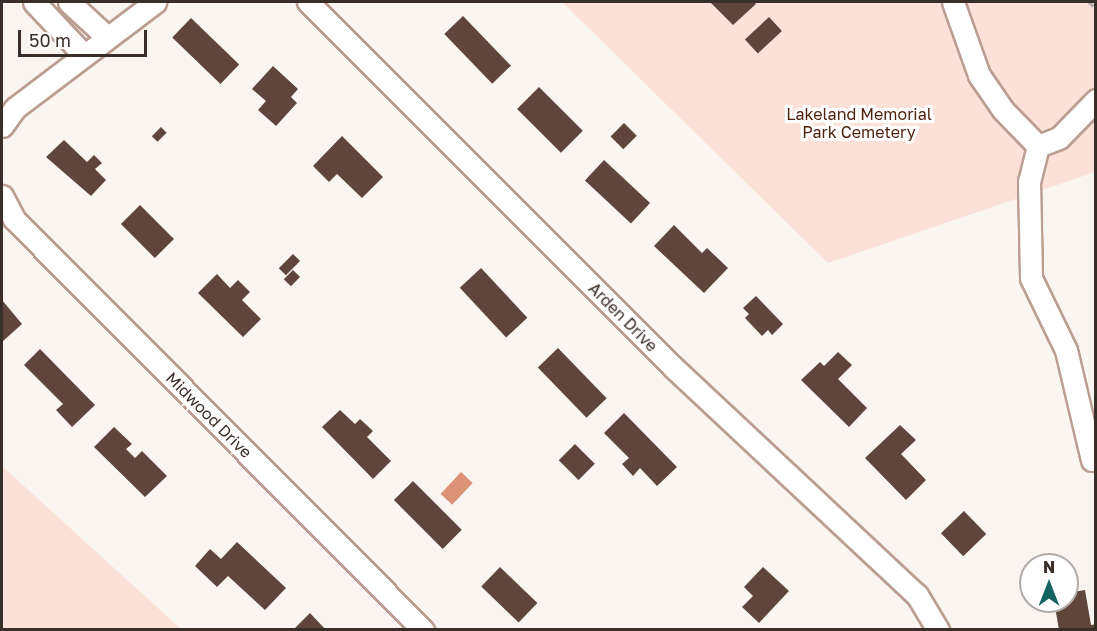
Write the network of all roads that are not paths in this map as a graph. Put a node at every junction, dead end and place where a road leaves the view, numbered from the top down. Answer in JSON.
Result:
{"nodes":[{"id":1,"x":34,"y":2,"type":"edge"},
{"id":2,"x":69,"y":2,"type":"edge"},
{"id":3,"x":155,"y":2,"type":"edge"},
{"id":4,"x":308,"y":2,"type":"edge"},
{"id":5,"x":953,"y":2,"type":"edge"},
{"id":6,"x":107,"y":37,"type":"junction"},
{"id":7,"x":84,"y":55,"type":"junction"},
{"id":8,"x":1095,"y":100,"type":"edge"},
{"id":9,"x":2,"y":126,"type":"edge"},
{"id":10,"x":1038,"y":146,"type":"junction"},
{"id":11,"x":2,"y":196,"type":"edge"},
{"id":12,"x":1092,"y":460,"type":"dead end"},
{"id":13,"x":423,"y":630,"type":"edge"},
{"id":14,"x":938,"y":630,"type":"edge"}],
"edges":[{"from":1,"to":7,"type":"street"},
{"from":2,"to":6,"type":"street"},
{"from":3,"to":6,"type":"street"},
{"from":4,"to":14,"type":"street","name":"Arden Drive"},
{"from":5,"to":10,"type":"street"},
{"from":6,"to":7,"type":"street"},
{"from":7,"to":9,"type":"street"},
{"from":8,"to":10,"type":"street"},
{"from":10,"to":12,"type":"street"},
{"from":11,"to":13,"type":"street","name":"Midwood Drive"}]}
